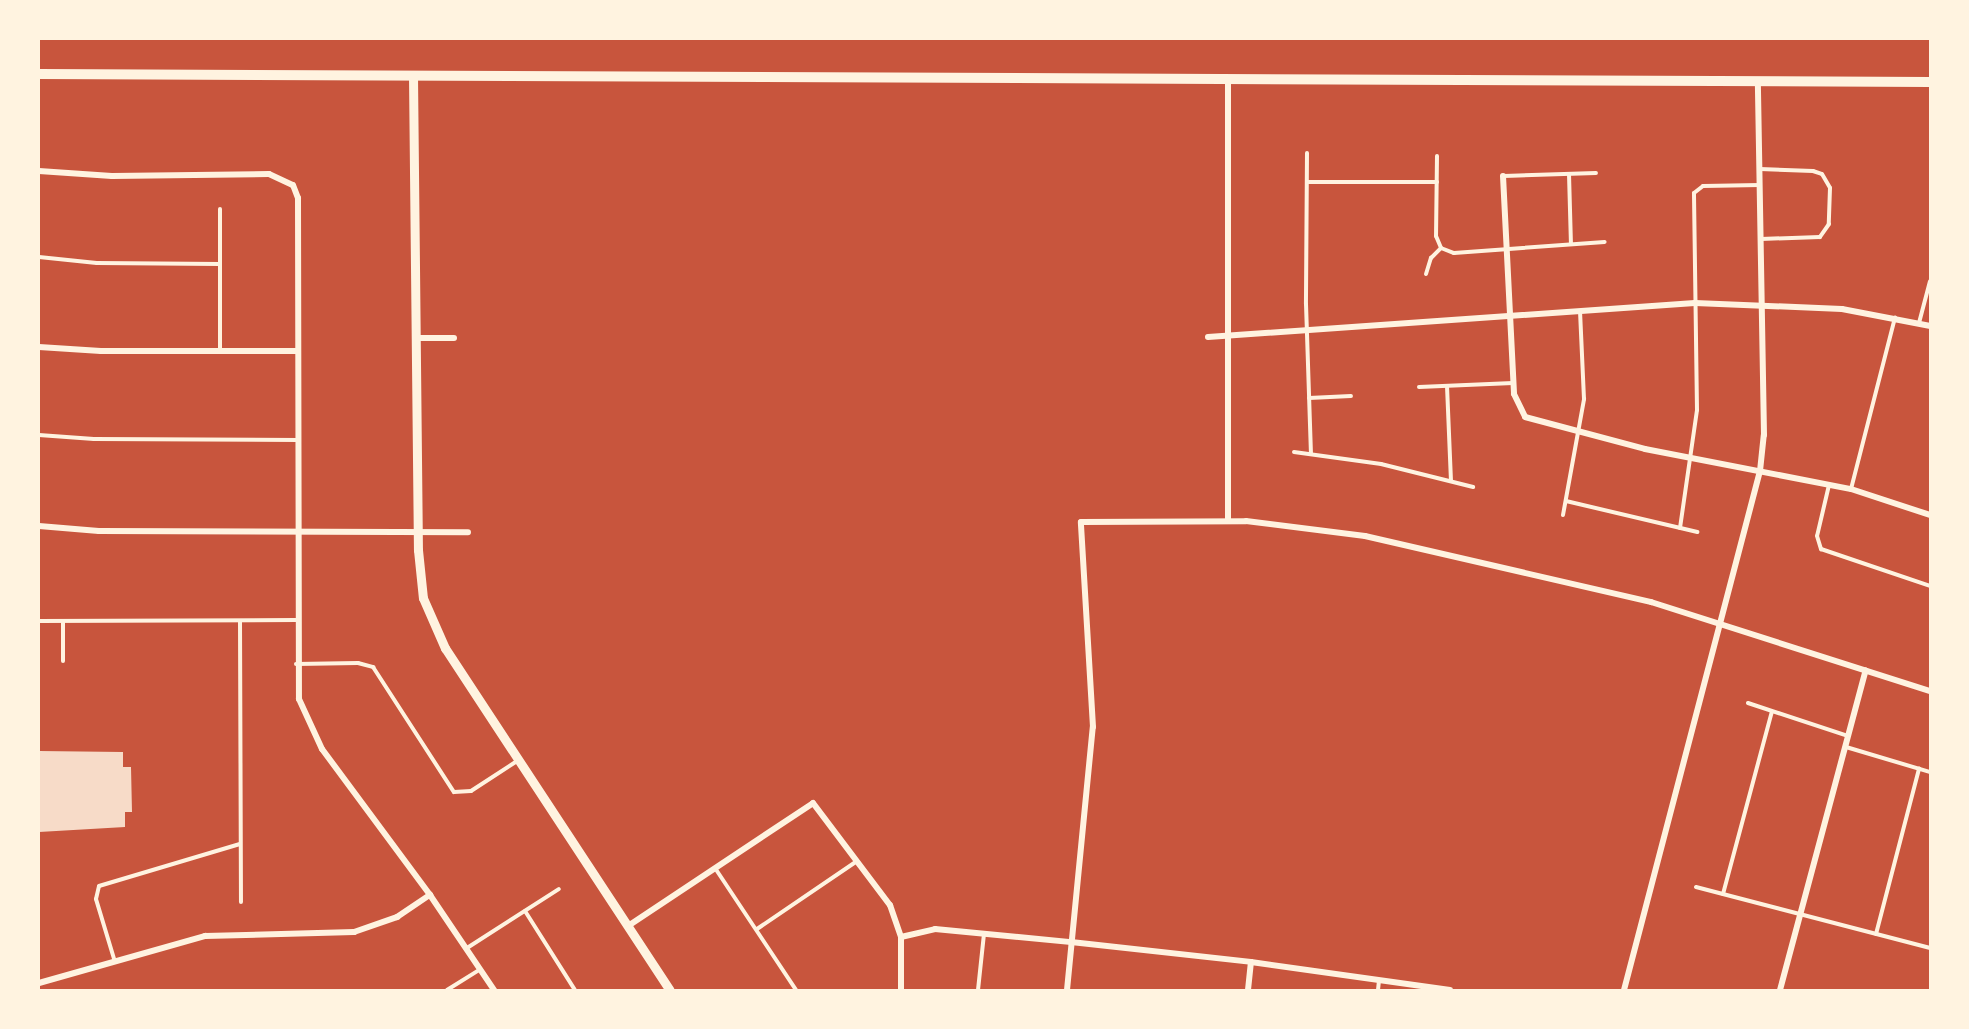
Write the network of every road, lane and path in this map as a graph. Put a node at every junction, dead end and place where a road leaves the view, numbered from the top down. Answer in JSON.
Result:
{"nodes":[{"id":1,"x":39,"y":74,"type":"edge"},
{"id":2,"x":413,"y":76,"type":"junction"},
{"id":3,"x":1228,"y":78,"type":"junction"},
{"id":4,"x":1758,"y":82,"type":"junction"},
{"id":5,"x":1930,"y":82,"type":"edge"},
{"id":6,"x":1307,"y":153,"type":"dead end"},
{"id":7,"x":1437,"y":156,"type":"dead end"},
{"id":8,"x":1760,"y":169,"type":"junction"},
{"id":9,"x":39,"y":171,"type":"edge"},
{"id":10,"x":1596,"y":173,"type":"dead end"},
{"id":11,"x":1569,"y":174,"type":"junction"},
{"id":12,"x":1503,"y":176,"type":"joint"},
{"id":13,"x":1307,"y":182,"type":"junction"},
{"id":14,"x":1437,"y":182,"type":"junction"},
{"id":15,"x":1760,"y":185,"type":"junction"},
{"id":16,"x":220,"y":209,"type":"dead end"},
{"id":17,"x":1761,"y":239,"type":"junction"},
{"id":18,"x":1605,"y":242,"type":"dead end"},
{"id":19,"x":1571,"y":244,"type":"junction"},
{"id":20,"x":1441,"y":248,"type":"junction"},
{"id":21,"x":1504,"y":249,"type":"junction"},
{"id":22,"x":39,"y":258,"type":"edge"},
{"id":23,"x":220,"y":264,"type":"junction"},
{"id":24,"x":1426,"y":274,"type":"dead end"},
{"id":25,"x":1930,"y":281,"type":"edge"},
{"id":26,"x":1695,"y":303,"type":"junction"},
{"id":27,"x":1761,"y":304,"type":"junction"},
{"id":28,"x":1580,"y":310,"type":"junction"},
{"id":29,"x":1508,"y":315,"type":"junction"},
{"id":30,"x":1895,"y":316,"type":"junction"},
{"id":31,"x":1919,"y":323,"type":"junction"},
{"id":32,"x":1930,"y":326,"type":"edge"},
{"id":33,"x":1307,"y":331,"type":"junction"},
{"id":34,"x":1208,"y":337,"type":"dead end"},
{"id":35,"x":1228,"y":337,"type":"junction"},
{"id":36,"x":418,"y":338,"type":"junction"},
{"id":37,"x":454,"y":338,"type":"dead end"},
{"id":38,"x":39,"y":346,"type":"edge"},
{"id":39,"x":220,"y":351,"type":"junction"},
{"id":40,"x":298,"y":351,"type":"junction"},
{"id":41,"x":1513,"y":383,"type":"junction"},
{"id":42,"x":1447,"y":386,"type":"junction"},
{"id":43,"x":1419,"y":387,"type":"dead end"},
{"id":44,"x":1351,"y":396,"type":"dead end"},
{"id":45,"x":1309,"y":398,"type":"junction"},
{"id":46,"x":1580,"y":433,"type":"junction"},
{"id":47,"x":39,"y":435,"type":"edge"},
{"id":48,"x":299,"y":440,"type":"junction"},
{"id":49,"x":1294,"y":452,"type":"dead end"},
{"id":50,"x":1311,"y":454,"type":"junction"},
{"id":51,"x":1692,"y":459,"type":"junction"},
{"id":52,"x":1760,"y":471,"type":"junction"},
{"id":53,"x":1451,"y":480,"type":"junction"},
{"id":54,"x":1830,"y":484,"type":"junction"},
{"id":55,"x":1473,"y":487,"type":"dead end"},
{"id":56,"x":1851,"y":489,"type":"junction"},
{"id":57,"x":1566,"y":501,"type":"junction"},
{"id":58,"x":1930,"y":514,"type":"edge"},
{"id":59,"x":1563,"y":515,"type":"dead end"},
{"id":60,"x":1228,"y":520,"type":"junction"},
{"id":61,"x":39,"y":526,"type":"edge"},
{"id":62,"x":1680,"y":528,"type":"junction"},
{"id":63,"x":298,"y":531,"type":"junction"},
{"id":64,"x":468,"y":532,"type":"dead end"},
{"id":65,"x":1697,"y":532,"type":"dead end"},
{"id":66,"x":418,"y":533,"type":"junction"},
{"id":67,"x":1930,"y":586,"type":"edge"},
{"id":68,"x":296,"y":620,"type":"junction"},
{"id":69,"x":39,"y":621,"type":"edge"},
{"id":70,"x":63,"y":621,"type":"junction"},
{"id":71,"x":240,"y":621,"type":"junction"},
{"id":72,"x":1720,"y":622,"type":"junction"},
{"id":73,"x":63,"y":660,"type":"dead end"},
{"id":74,"x":296,"y":664,"type":"junction"},
{"id":75,"x":1866,"y":670,"type":"junction"},
{"id":76,"x":1930,"y":691,"type":"edge"},
{"id":77,"x":1748,"y":703,"type":"dead end"},
{"id":78,"x":1772,"y":711,"type":"junction"},
{"id":79,"x":1848,"y":736,"type":"junction"},
{"id":80,"x":1846,"y":747,"type":"junction"},
{"id":81,"x":518,"y":760,"type":"junction"},
{"id":82,"x":1919,"y":769,"type":"junction"},
{"id":83,"x":1930,"y":772,"type":"edge"},
{"id":84,"x":240,"y":844,"type":"junction"},
{"id":85,"x":857,"y":861,"type":"junction"},
{"id":86,"x":714,"y":867,"type":"junction"},
{"id":87,"x":1696,"y":887,"type":"dead end"},
{"id":88,"x":559,"y":889,"type":"dead end"},
{"id":89,"x":1723,"y":894,"type":"junction"},
{"id":90,"x":430,"y":895,"type":"junction"},
{"id":91,"x":241,"y":902,"type":"dead end"},
{"id":92,"x":525,"y":911,"type":"junction"},
{"id":93,"x":1801,"y":914,"type":"junction"},
{"id":94,"x":628,"y":926,"type":"junction"},
{"id":95,"x":757,"y":929,"type":"junction"},
{"id":96,"x":984,"y":934,"type":"junction"},
{"id":97,"x":1876,"y":934,"type":"junction"},
{"id":98,"x":901,"y":937,"type":"junction"},
{"id":99,"x":1071,"y":942,"type":"junction"},
{"id":100,"x":467,"y":948,"type":"junction"},
{"id":101,"x":1930,"y":948,"type":"edge"},
{"id":102,"x":115,"y":962,"type":"junction"},
{"id":103,"x":1251,"y":962,"type":"junction"},
{"id":104,"x":480,"y":969,"type":"junction"},
{"id":105,"x":1379,"y":980,"type":"junction"},
{"id":106,"x":39,"y":982,"type":"edge"},
{"id":107,"x":447,"y":990,"type":"edge"},
{"id":108,"x":494,"y":990,"type":"edge"},
{"id":109,"x":575,"y":990,"type":"edge"},
{"id":110,"x":670,"y":990,"type":"edge"},
{"id":111,"x":796,"y":990,"type":"edge"},
{"id":112,"x":901,"y":990,"type":"edge"},
{"id":113,"x":978,"y":990,"type":"edge"},
{"id":114,"x":1067,"y":990,"type":"edge"},
{"id":115,"x":1248,"y":990,"type":"edge"},
{"id":116,"x":1378,"y":990,"type":"edge"},
{"id":117,"x":1450,"y":990,"type":"edge"},
{"id":118,"x":1624,"y":990,"type":"edge"},
{"id":119,"x":1780,"y":990,"type":"edge"}],
"edges":[{"from":1,"to":2,"type":"main road"},
{"from":2,"to":3,"type":"main road"},
{"from":2,"to":36,"type":"street"},
{"from":3,"to":4,"type":"main road"},
{"from":3,"to":35,"type":"street"},
{"from":4,"to":5,"type":"main road"},
{"from":4,"to":8,"type":"street"},
{"from":6,"to":13,"type":"lane"},
{"from":7,"to":14,"type":"lane"},
{"from":8,"to":15,"type":"street"},
{"from":8,"to":17,"type":"lane"},
{"from":9,"to":40,"type":"street"},
{"from":10,"to":11,"type":"lane"},
{"from":11,"to":12,"type":"lane"},
{"from":11,"to":19,"type":"lane"},
{"from":12,"to":21,"type":"street"},
{"from":13,"to":14,"type":"lane"},
{"from":13,"to":33,"type":"lane"},
{"from":14,"to":20,"type":"lane"},
{"from":15,"to":17,"type":"street"},
{"from":15,"to":26,"type":"lane"},
{"from":16,"to":23,"type":"lane"},
{"from":17,"to":27,"type":"street"},
{"from":18,"to":19,"type":"lane"},
{"from":19,"to":21,"type":"lane"},
{"from":20,"to":21,"type":"lane"},
{"from":20,"to":24,"type":"lane"},
{"from":21,"to":29,"type":"street"},
{"from":22,"to":23,"type":"lane"},
{"from":23,"to":39,"type":"lane"},
{"from":25,"to":31,"type":"lane"},
{"from":26,"to":27,"type":"street"},
{"from":26,"to":28,"type":"street"},
{"from":26,"to":51,"type":"lane"},
{"from":27,"to":30,"type":"street"},
{"from":27,"to":52,"type":"street"},
{"from":28,"to":29,"type":"street"},
{"from":28,"to":46,"type":"lane"},
{"from":29,"to":33,"type":"street"},
{"from":29,"to":41,"type":"street"},
{"from":30,"to":31,"type":"street"},
{"from":30,"to":56,"type":"lane"},
{"from":31,"to":32,"type":"street"},
{"from":33,"to":35,"type":"street"},
{"from":33,"to":45,"type":"lane"},
{"from":34,"to":35,"type":"street"},
{"from":35,"to":60,"type":"street"},
{"from":36,"to":37,"type":"street"},
{"from":36,"to":66,"type":"street"},
{"from":38,"to":39,"type":"street"},
{"from":39,"to":40,"type":"street"},
{"from":40,"to":48,"type":"street"},
{"from":41,"to":42,"type":"lane"},
{"from":41,"to":46,"type":"street"},
{"from":42,"to":43,"type":"lane"},
{"from":42,"to":53,"type":"lane"},
{"from":44,"to":45,"type":"lane"},
{"from":45,"to":50,"type":"lane"},
{"from":46,"to":51,"type":"street"},
{"from":46,"to":57,"type":"lane"},
{"from":47,"to":48,"type":"lane"},
{"from":48,"to":63,"type":"street"},
{"from":49,"to":50,"type":"lane"},
{"from":50,"to":53,"type":"lane"},
{"from":51,"to":52,"type":"street"},
{"from":51,"to":62,"type":"lane"},
{"from":52,"to":54,"type":"street"},
{"from":52,"to":72,"type":"street"},
{"from":53,"to":55,"type":"lane"},
{"from":54,"to":56,"type":"street"},
{"from":54,"to":67,"type":"lane"},
{"from":56,"to":58,"type":"street"},
{"from":57,"to":59,"type":"lane"},
{"from":57,"to":62,"type":"lane"},
{"from":60,"to":72,"type":"street"},
{"from":60,"to":99,"type":"street"},
{"from":61,"to":63,"type":"street"},
{"from":62,"to":65,"type":"lane"},
{"from":63,"to":66,"type":"street"},
{"from":63,"to":68,"type":"street"},
{"from":64,"to":66,"type":"street"},
{"from":66,"to":81,"type":"street"},
{"from":68,"to":71,"type":"lane"},
{"from":68,"to":74,"type":"street"},
{"from":69,"to":70,"type":"lane"},
{"from":70,"to":71,"type":"lane"},
{"from":70,"to":73,"type":"lane"},
{"from":71,"to":84,"type":"lane"},
{"from":72,"to":75,"type":"street"},
{"from":72,"to":118,"type":"street"},
{"from":74,"to":81,"type":"lane"},
{"from":74,"to":90,"type":"street"},
{"from":75,"to":76,"type":"street"},
{"from":75,"to":79,"type":"street"},
{"from":77,"to":78,"type":"lane"},
{"from":78,"to":79,"type":"lane"},
{"from":78,"to":89,"type":"lane"},
{"from":79,"to":80,"type":"street"},
{"from":80,"to":82,"type":"lane"},
{"from":80,"to":93,"type":"street"},
{"from":81,"to":94,"type":"street"},
{"from":82,"to":83,"type":"lane"},
{"from":82,"to":97,"type":"lane"},
{"from":84,"to":91,"type":"lane"},
{"from":84,"to":102,"type":"lane"},
{"from":85,"to":86,"type":"street"},
{"from":85,"to":95,"type":"lane"},
{"from":85,"to":98,"type":"street"},
{"from":86,"to":94,"type":"street"},
{"from":86,"to":95,"type":"lane"},
{"from":87,"to":89,"type":"lane"},
{"from":88,"to":92,"type":"lane"},
{"from":89,"to":93,"type":"lane"},
{"from":90,"to":100,"type":"street"},
{"from":90,"to":102,"type":"street"},
{"from":92,"to":100,"type":"lane"},
{"from":92,"to":109,"type":"lane"},
{"from":93,"to":97,"type":"lane"},
{"from":93,"to":119,"type":"street"},
{"from":94,"to":110,"type":"street"},
{"from":95,"to":111,"type":"lane"},
{"from":96,"to":98,"type":"street"},
{"from":96,"to":99,"type":"street"},
{"from":96,"to":113,"type":"lane"},
{"from":97,"to":101,"type":"lane"},
{"from":98,"to":112,"type":"street"},
{"from":99,"to":103,"type":"street"},
{"from":99,"to":114,"type":"street"},
{"from":100,"to":104,"type":"street"},
{"from":102,"to":106,"type":"street"},
{"from":103,"to":105,"type":"street"},
{"from":103,"to":115,"type":"street"},
{"from":104,"to":107,"type":"lane"},
{"from":104,"to":108,"type":"street"},
{"from":105,"to":116,"type":"lane"},
{"from":105,"to":117,"type":"street"}]}
